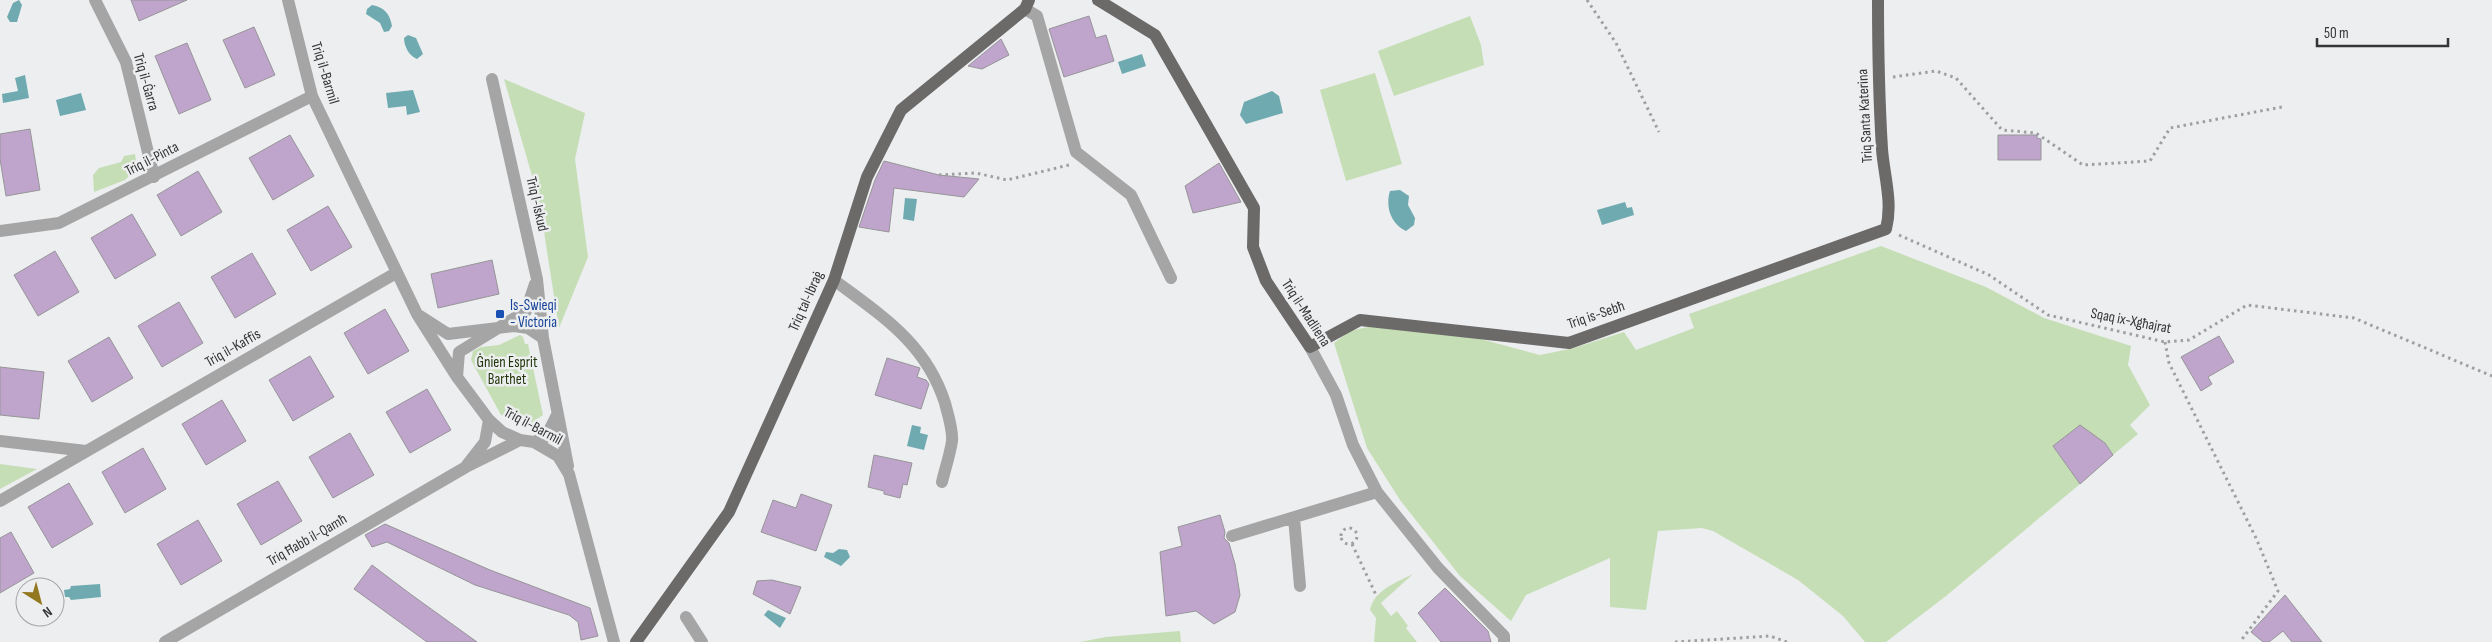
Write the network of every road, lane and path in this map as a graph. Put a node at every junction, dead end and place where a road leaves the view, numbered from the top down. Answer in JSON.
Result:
{"nodes":[{"id":1,"x":95,"y":0,"type":"edge"},
{"id":2,"x":288,"y":0,"type":"edge"},
{"id":3,"x":1039,"y":0,"type":"edge"},
{"id":4,"x":1098,"y":0,"type":"edge"},
{"id":5,"x":1587,"y":0,"type":"edge"},
{"id":6,"x":1878,"y":0,"type":"edge"},
{"id":7,"x":1027,"y":4,"type":"edge"},
{"id":8,"x":492,"y":78,"type":"dead end"},
{"id":9,"x":1878,"y":81,"type":"junction"},
{"id":10,"x":312,"y":96,"type":"junction"},
{"id":11,"x":2282,"y":107,"type":"dead end"},
{"id":12,"x":1659,"y":132,"type":"dead end"},
{"id":13,"x":1087,"y":160,"type":"junction"},
{"id":14,"x":939,"y":175,"type":"dead end"},
{"id":15,"x":154,"y":177,"type":"junction"},
{"id":16,"x":1886,"y":229,"type":"junction"},
{"id":17,"x":0,"y":231,"type":"edge"},
{"id":18,"x":396,"y":273,"type":"junction"},
{"id":19,"x":1171,"y":278,"type":"dead end"},
{"id":20,"x":537,"y":279,"type":"junction"},
{"id":21,"x":834,"y":280,"type":"junction"},
{"id":22,"x":417,"y":314,"type":"junction"},
{"id":23,"x":494,"y":329,"type":"junction"},
{"id":24,"x":543,"y":338,"type":"junction"},
{"id":25,"x":2165,"y":342,"type":"junction"},
{"id":26,"x":1310,"y":347,"type":"junction"},
{"id":27,"x":2492,"y":376,"type":"edge"},
{"id":28,"x":457,"y":377,"type":"junction"},
{"id":29,"x":557,"y":415,"type":"junction"},
{"id":30,"x":489,"y":420,"type":"junction"},
{"id":31,"x":520,"y":440,"type":"junction"},
{"id":32,"x":0,"y":441,"type":"edge"},
{"id":33,"x":534,"y":442,"type":"junction"},
{"id":34,"x":86,"y":451,"type":"junction"},
{"id":35,"x":466,"y":467,"type":"junction"},
{"id":36,"x":569,"y":474,"type":"junction"},
{"id":37,"x":942,"y":482,"type":"dead end"},
{"id":38,"x":1377,"y":492,"type":"junction"},
{"id":39,"x":0,"y":501,"type":"edge"},
{"id":40,"x":1294,"y":518,"type":"junction"},
{"id":41,"x":1232,"y":536,"type":"dead end"},
{"id":42,"x":1352,"y":544,"type":"junction"},
{"id":43,"x":1300,"y":586,"type":"dead end"},
{"id":44,"x":1377,"y":596,"type":"dead end"},
{"id":45,"x":686,"y":617,"type":"dead end"},
{"id":46,"x":165,"y":642,"type":"edge"},
{"id":47,"x":614,"y":642,"type":"edge"},
{"id":48,"x":636,"y":642,"type":"edge"},
{"id":49,"x":702,"y":642,"type":"edge"},
{"id":50,"x":1504,"y":642,"type":"edge"},
{"id":51,"x":1675,"y":642,"type":"edge"},
{"id":52,"x":1787,"y":642,"type":"edge"},
{"id":53,"x":2240,"y":642,"type":"edge"}],
"edges":[{"from":1,"to":15,"type":"street","name":"Triq il-Ġarra"},
{"from":2,"to":10,"type":"street","name":"Triq il-Barmil"},
{"from":3,"to":7,"type":"main road"},
{"from":4,"to":26,"type":"main road","name":"Triq il-Madliena"},
{"from":5,"to":12,"type":"path"},
{"from":6,"to":9,"type":"main road","name":"Triq Santa Katerina"},
{"from":7,"to":13,"type":"street"},
{"from":7,"to":21,"type":"main road","name":"Triq tal-Ibraġ"},
{"from":8,"to":20,"type":"street","name":"Triq l-Iskud"},
{"from":9,"to":11,"type":"path"},
{"from":9,"to":16,"type":"main road","name":"Triq Santa Katerina"},
{"from":10,"to":15,"type":"street","name":"Triq il-Pinta"},
{"from":10,"to":18,"type":"street","name":"Triq il-Barmil"},
{"from":13,"to":14,"type":"path"},
{"from":13,"to":19,"type":"street"},
{"from":15,"to":17,"type":"street","name":"Triq il-Pinta"},
{"from":16,"to":25,"type":"path","name":"Sqaq ix-Xgħajrat"},
{"from":16,"to":26,"type":"main road","name":"Triq is-Sebħ"},
{"from":18,"to":22,"type":"street","name":"Triq il-Barmil"},
{"from":18,"to":34,"type":"street","name":"Triq il-Kaffis"},
{"from":20,"to":23,"type":"street"},
{"from":20,"to":24,"type":"street","name":"Triq l-Iskud"},
{"from":21,"to":37,"type":"street"},
{"from":21,"to":48,"type":"main road","name":"Triq tal-Ibraġ"},
{"from":22,"to":23,"type":"street"},
{"from":22,"to":28,"type":"street","name":"Triq il-Barmil"},
{"from":23,"to":24,"type":"street"},
{"from":23,"to":28,"type":"street"},
{"from":24,"to":29,"type":"street","name":"Triq l-Iskud"},
{"from":25,"to":27,"type":"path","name":"Sqaq ix-Xgħajrat"},
{"from":25,"to":53,"type":"path"},
{"from":26,"to":38,"type":"street","name":"Triq il-Madliena"},
{"from":28,"to":30,"type":"street","name":"Triq il-Barmil"},
{"from":29,"to":33,"type":"street"},
{"from":29,"to":36,"type":"street","name":"Triq l-Iskud"},
{"from":30,"to":31,"type":"street","name":"Triq il-Barmil"},
{"from":30,"to":35,"type":"street","name":"Triq Ħabb il-Qamħ"},
{"from":31,"to":33,"type":"street","name":"Triq il-Barmil"},
{"from":31,"to":35,"type":"street","name":"Triq Ħabb il-Qamħ"},
{"from":32,"to":34,"type":"street"},
{"from":33,"to":36,"type":"street","name":"Triq il-Barmil"},
{"from":34,"to":39,"type":"street","name":"Triq il-Kaffis"},
{"from":35,"to":46,"type":"street","name":"Triq Ħabb il-Qamħ"},
{"from":36,"to":47,"type":"street","name":"Triq il-Barmil"},
{"from":38,"to":40,"type":"street"},
{"from":38,"to":50,"type":"street","name":"Triq il-Madliena"},
{"from":40,"to":41,"type":"street"},
{"from":40,"to":43,"type":"street"},
{"from":42,"to":42,"type":"path"},
{"from":42,"to":44,"type":"path"},
{"from":45,"to":49,"type":"street"},
{"from":51,"to":52,"type":"path"}]}
